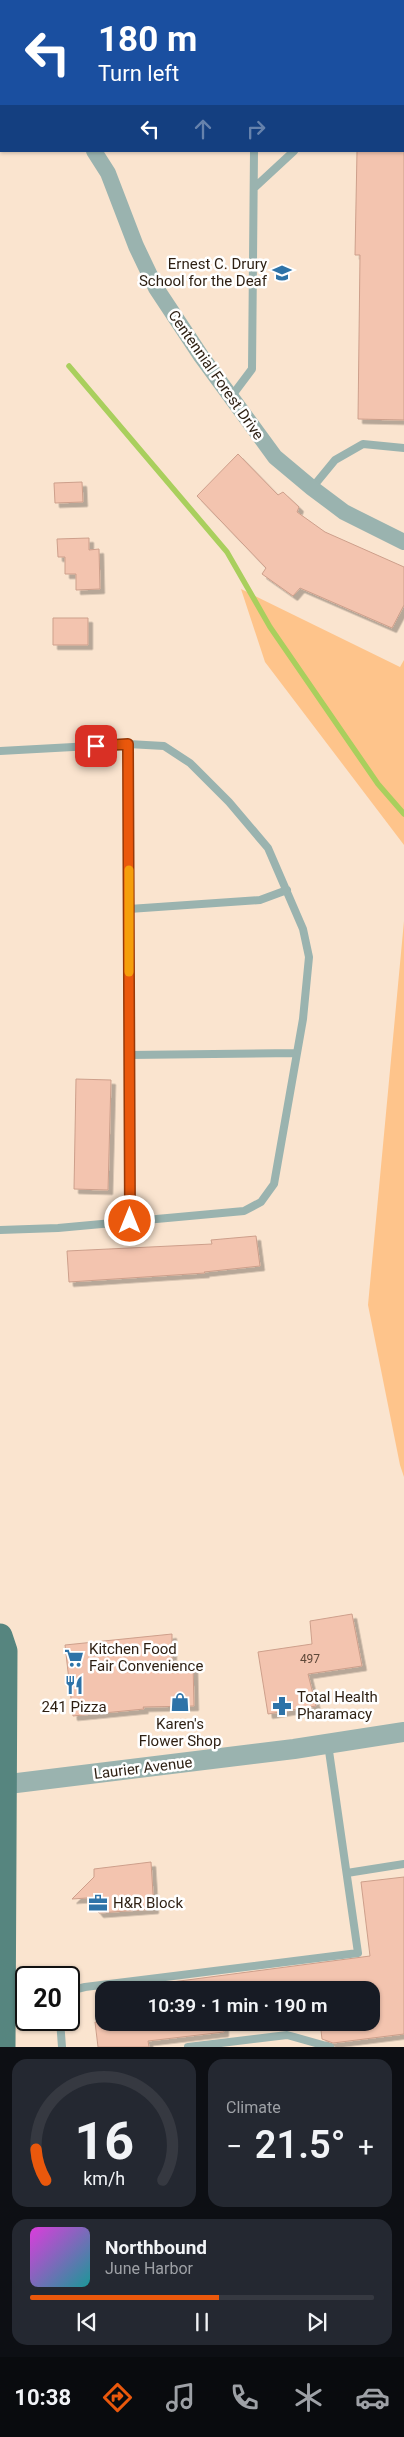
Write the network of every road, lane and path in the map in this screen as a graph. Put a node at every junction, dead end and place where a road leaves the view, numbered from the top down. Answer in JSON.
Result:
{"nodes":[{"id":1,"x":95,"y":152,"type":"edge"},
{"id":2,"x":254,"y":152,"type":"edge"},
{"id":3,"x":293,"y":152,"type":"edge"},
{"id":4,"x":254,"y":188,"type":"junction"},
{"id":5,"x":231,"y":398,"type":"junction"},
{"id":6,"x":404,"y":448,"type":"edge"},
{"id":7,"x":312,"y":488,"type":"junction"},
{"id":8,"x":404,"y":542,"type":"edge"},
{"id":9,"x":128,"y":744,"type":"junction"},
{"id":10,"x":0,"y":751,"type":"edge"},
{"id":11,"x":287,"y":890,"type":"junction"},
{"id":12,"x":129,"y":908,"type":"junction"},
{"id":13,"x":297,"y":1053,"type":"junction"},
{"id":14,"x":129,"y":1055,"type":"junction"},
{"id":15,"x":130,"y":1221,"type":"junction"},
{"id":16,"x":0,"y":1230,"type":"edge"},
{"id":17,"x":0,"y":1636,"type":"edge"},
{"id":18,"x":404,"y":1732,"type":"edge"},
{"id":19,"x":328,"y":1744,"type":"junction"},
{"id":20,"x":2,"y":1785,"type":"edge"},
{"id":21,"x":404,"y":1864,"type":"edge"},
{"id":22,"x":347,"y":1872,"type":"junction"},
{"id":23,"x":80,"y":1988,"type":"edge"},
{"id":24,"x":10,"y":1992,"type":"edge"},
{"id":25,"x":61,"y":2031,"type":"edge"},
{"id":26,"x":3,"y":2047,"type":"edge"},
{"id":27,"x":62,"y":2047,"type":"edge"},
{"id":28,"x":188,"y":2047,"type":"edge"},
{"id":29,"x":330,"y":2047,"type":"edge"}],
"edges":[{"from":1,"to":5,"type":"street","name":"Centennial Forest Drive"},
{"from":2,"to":4,"type":"lane"},
{"from":3,"to":4,"type":"lane"},
{"from":4,"to":5,"type":"lane"},
{"from":5,"to":7,"type":"street","name":"Centennial Forest Drive"},
{"from":6,"to":7,"type":"lane"},
{"from":7,"to":8,"type":"street","name":"Centennial Forest Drive"},
{"from":9,"to":10,"type":"lane"},
{"from":9,"to":11,"type":"lane"},
{"from":9,"to":12,"type":"lane"},
{"from":11,"to":12,"type":"lane"},
{"from":11,"to":13,"type":"lane"},
{"from":12,"to":14,"type":"lane"},
{"from":13,"to":14,"type":"lane"},
{"from":13,"to":15,"type":"lane"},
{"from":14,"to":15,"type":"lane"},
{"from":15,"to":16,"type":"lane"},
{"from":17,"to":20,"type":"main road"},
{"from":18,"to":19,"type":"street","name":"Laurier Avenue"},
{"from":19,"to":20,"type":"street","name":"Laurier Avenue"},
{"from":19,"to":22,"type":"lane"},
{"from":20,"to":24,"type":"main road"},
{"from":21,"to":22,"type":"lane"},
{"from":22,"to":23,"type":"lane"},
{"from":24,"to":26,"type":"main road"},
{"from":25,"to":27,"type":"lane"},
{"from":28,"to":29,"type":"lane"}]}
